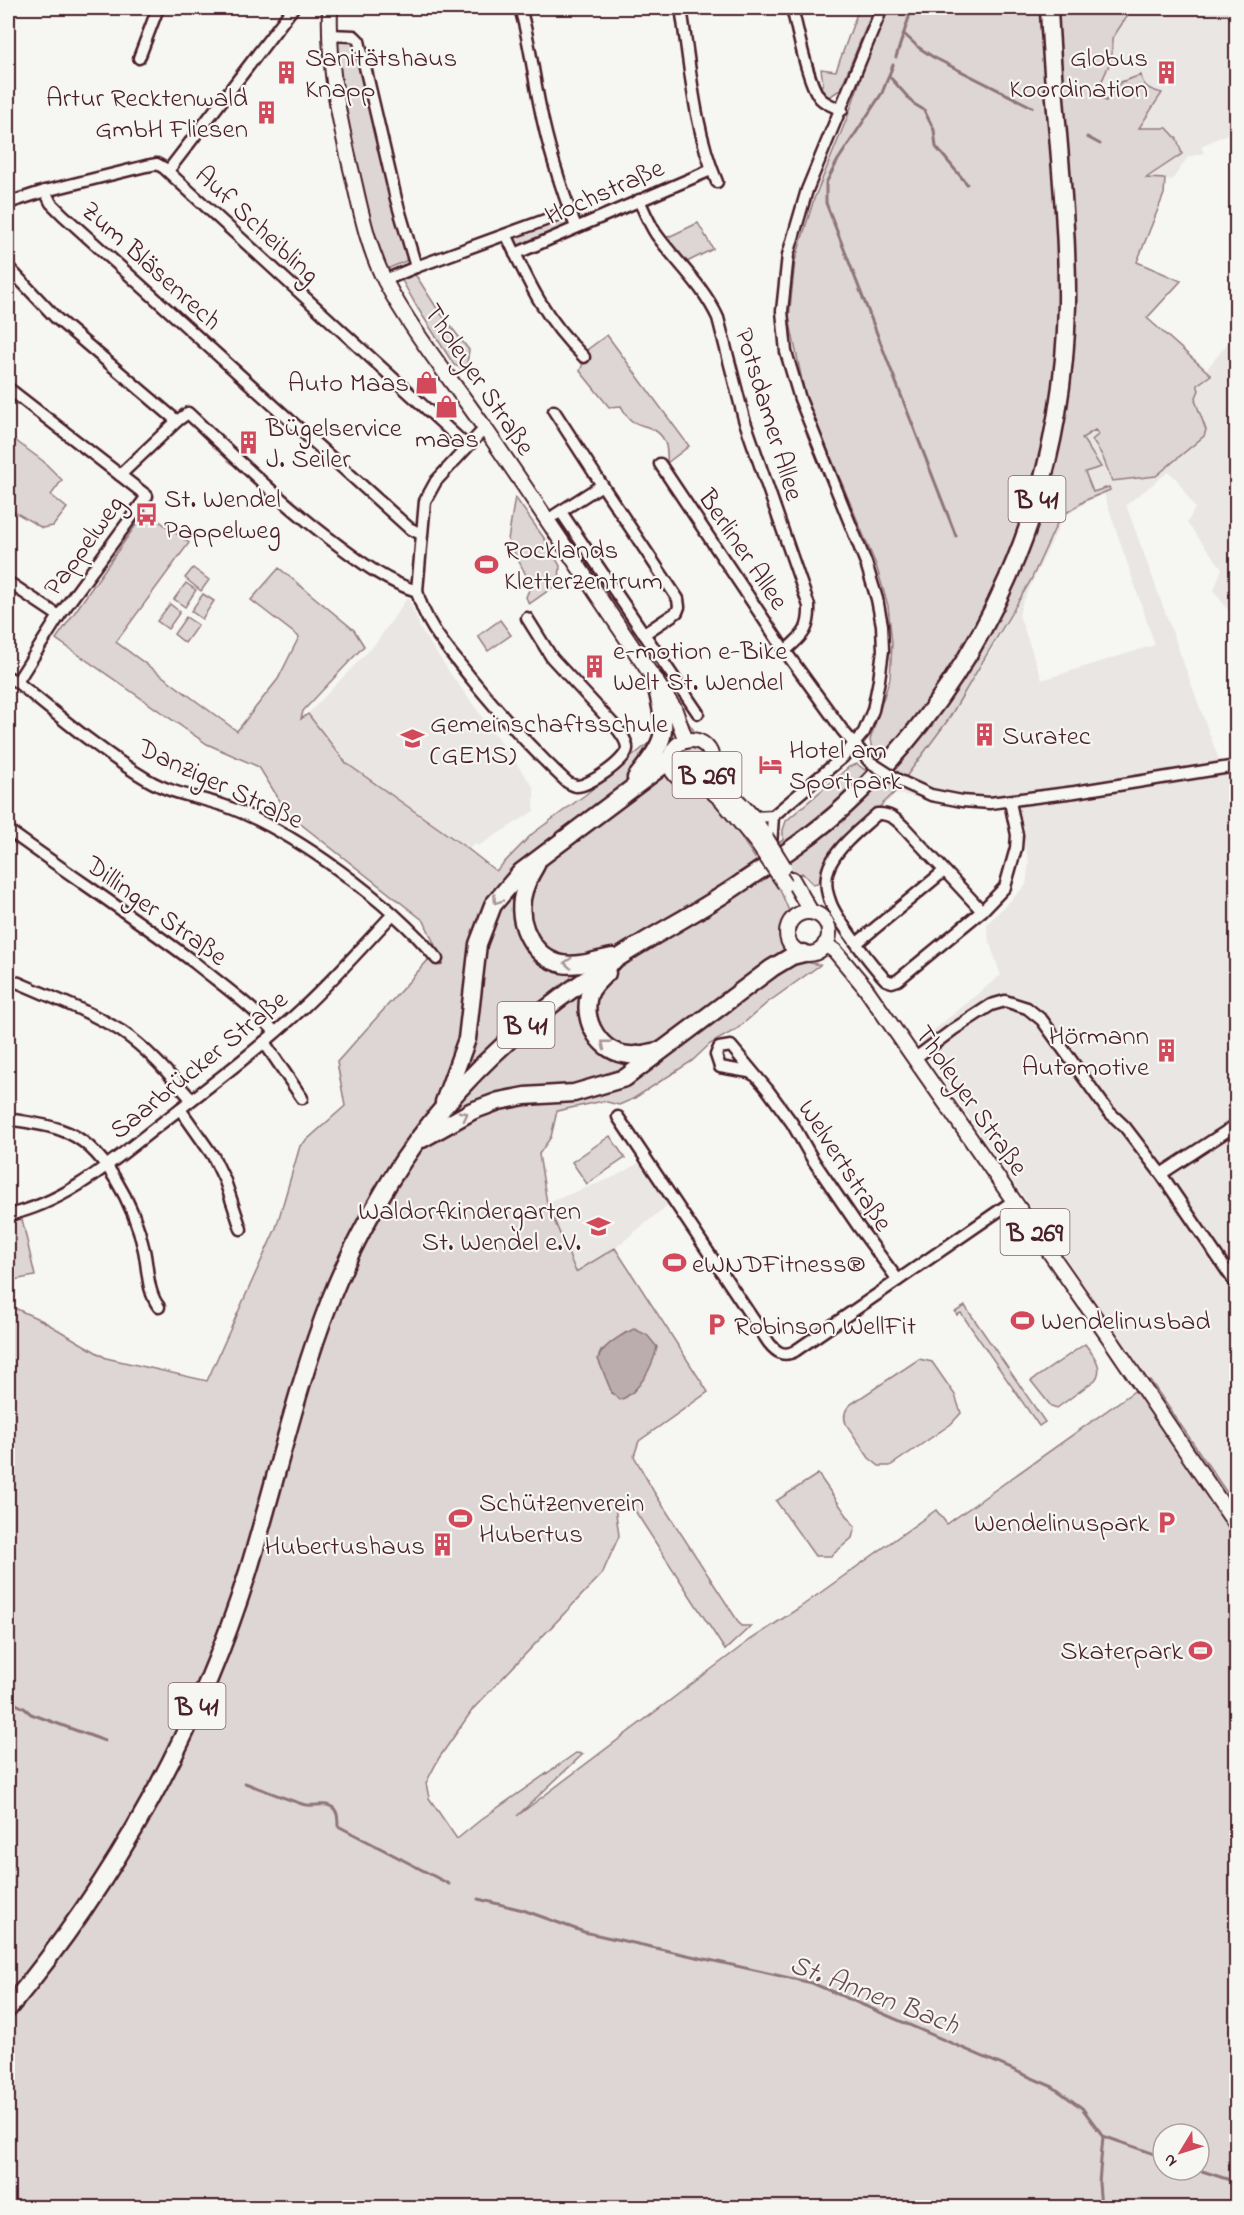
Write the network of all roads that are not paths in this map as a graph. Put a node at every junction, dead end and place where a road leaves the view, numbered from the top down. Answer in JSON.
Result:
{"nodes":[{"id":1,"x":158,"y":8,"type":"edge"},
{"id":2,"x":293,"y":8,"type":"edge"},
{"id":3,"x":330,"y":8,"type":"edge"},
{"id":4,"x":520,"y":8,"type":"edge"},
{"id":5,"x":681,"y":8,"type":"edge"},
{"id":6,"x":792,"y":8,"type":"edge"},
{"id":7,"x":882,"y":8,"type":"edge"},
{"id":8,"x":1049,"y":8,"type":"edge"},
{"id":9,"x":329,"y":34,"type":"junction"},
{"id":10,"x":139,"y":58,"type":"dead end"},
{"id":11,"x":842,"y":110,"type":"junction"},
{"id":12,"x":711,"y":170,"type":"junction"},
{"id":13,"x":168,"y":171,"type":"junction"},
{"id":14,"x":717,"y":182,"type":"dead end"},
{"id":15,"x":45,"y":191,"type":"junction"},
{"id":16,"x":639,"y":200,"type":"junction"},
{"id":17,"x":8,"y":203,"type":"edge"},
{"id":18,"x":570,"y":211,"type":"junction"},
{"id":19,"x":576,"y":227,"type":"junction"},
{"id":20,"x":507,"y":236,"type":"junction"},
{"id":21,"x":515,"y":254,"type":"junction"},
{"id":22,"x":8,"y":267,"type":"edge"},
{"id":23,"x":416,"y":267,"type":"junction"},
{"id":24,"x":385,"y":280,"type":"junction"},
{"id":25,"x":584,"y":357,"type":"dead end"},
{"id":26,"x":8,"y":388,"type":"edge"},
{"id":27,"x":554,"y":411,"type":"dead end"},
{"id":28,"x":177,"y":421,"type":"junction"},
{"id":29,"x":485,"y":428,"type":"junction"},
{"id":30,"x":467,"y":446,"type":"junction"},
{"id":31,"x":660,"y":464,"type":"dead end"},
{"id":32,"x":120,"y":475,"type":"junction"},
{"id":33,"x":602,"y":485,"type":"junction"},
{"id":34,"x":561,"y":512,"type":"junction"},
{"id":35,"x":546,"y":519,"type":"junction"},
{"id":36,"x":421,"y":534,"type":"junction"},
{"id":37,"x":8,"y":582,"type":"edge"},
{"id":38,"x":417,"y":591,"type":"junction"},
{"id":39,"x":59,"y":616,"type":"junction"},
{"id":40,"x":527,"y":618,"type":"dead end"},
{"id":41,"x":644,"y":634,"type":"junction"},
{"id":42,"x":785,"y":651,"type":"junction"},
{"id":43,"x":12,"y":680,"type":"edge"},
{"id":44,"x":654,"y":680,"type":"junction"},
{"id":45,"x":698,"y":713,"type":"dead end"},
{"id":46,"x":686,"y":741,"type":"junction"},
{"id":47,"x":854,"y":745,"type":"junction"},
{"id":48,"x":672,"y":766,"type":"junction"},
{"id":49,"x":1236,"y":766,"type":"edge"},
{"id":50,"x":711,"y":768,"type":"junction"},
{"id":51,"x":700,"y":781,"type":"junction"},
{"id":52,"x":626,"y":792,"type":"junction"},
{"id":53,"x":1010,"y":802,"type":"junction"},
{"id":54,"x":773,"y":816,"type":"junction"},
{"id":55,"x":753,"y":817,"type":"junction"},
{"id":56,"x":8,"y":830,"type":"edge"},
{"id":57,"x":764,"y":842,"type":"junction"},
{"id":58,"x":539,"y":860,"type":"junction"},
{"id":59,"x":944,"y":871,"type":"junction"},
{"id":60,"x":788,"y":882,"type":"junction"},
{"id":61,"x":982,"y":911,"type":"junction"},
{"id":62,"x":811,"y":912,"type":"junction"},
{"id":63,"x":393,"y":914,"type":"junction"},
{"id":64,"x":793,"y":919,"type":"junction"},
{"id":65,"x":789,"y":940,"type":"junction"},
{"id":66,"x":857,"y":943,"type":"junction"},
{"id":67,"x":825,"y":944,"type":"junction"},
{"id":68,"x":628,"y":952,"type":"junction"},
{"id":69,"x":804,"y":953,"type":"junction"},
{"id":70,"x":437,"y":958,"type":"dead end"},
{"id":71,"x":772,"y":968,"type":"junction"},
{"id":72,"x":8,"y":980,"type":"edge"},
{"id":73,"x":275,"y":1032,"type":"junction"},
{"id":74,"x":264,"y":1042,"type":"junction"},
{"id":75,"x":660,"y":1051,"type":"junction"},
{"id":76,"x":914,"y":1059,"type":"junction"},
{"id":77,"x":756,"y":1076,"type":"dead end"},
{"id":78,"x":302,"y":1098,"type":"dead end"},
{"id":79,"x":191,"y":1099,"type":"junction"},
{"id":80,"x":180,"y":1109,"type":"junction"},
{"id":81,"x":440,"y":1112,"type":"junction"},
{"id":82,"x":618,"y":1117,"type":"dead end"},
{"id":83,"x":8,"y":1119,"type":"edge"},
{"id":84,"x":1236,"y":1125,"type":"edge"},
{"id":85,"x":414,"y":1144,"type":"junction"},
{"id":86,"x":106,"y":1167,"type":"junction"},
{"id":87,"x":1161,"y":1174,"type":"junction"},
{"id":88,"x":1013,"y":1201,"type":"junction"},
{"id":89,"x":8,"y":1215,"type":"edge"},
{"id":90,"x":242,"y":1229,"type":"dead end"},
{"id":91,"x":898,"y":1280,"type":"junction"},
{"id":92,"x":1236,"y":1284,"type":"edge"},
{"id":93,"x":159,"y":1307,"type":"dead end"},
{"id":94,"x":1236,"y":1525,"type":"edge"},
{"id":95,"x":8,"y":2009,"type":"edge"}],
"edges":[{"from":1,"to":10,"type":"street"},
{"from":2,"to":13,"type":"street"},
{"from":3,"to":9,"type":"main road","name":"Tholeyer Straße"},
{"from":4,"to":18,"type":"street"},
{"from":5,"to":12,"type":"street"},
{"from":6,"to":11,"type":"street"},
{"from":7,"to":11,"type":"street"},
{"from":8,"to":68,"type":"highway","number":"B 41"},
{"from":9,"to":23,"type":"street"},
{"from":9,"to":24,"type":"main road","name":"Tholeyer Straße"},
{"from":11,"to":47,"type":"street"},
{"from":12,"to":14,"type":"street"},
{"from":12,"to":16,"type":"street","name":"Hochstraße"},
{"from":13,"to":15,"type":"street"},
{"from":13,"to":30,"type":"street","name":"Auf Scheibling"},
{"from":15,"to":17,"type":"street"},
{"from":15,"to":36,"type":"street","name":"Zum Bläsenrech"},
{"from":16,"to":19,"type":"street","name":"Hochstraße"},
{"from":16,"to":42,"type":"street","name":"Potsdamer Allee"},
{"from":18,"to":19,"type":"street"},
{"from":18,"to":20,"type":"street","name":"Hochstraße"},
{"from":19,"to":21,"type":"street","name":"Hochstraße"},
{"from":20,"to":21,"type":"street"},
{"from":20,"to":23,"type":"street","name":"Hochstraße"},
{"from":21,"to":25,"type":"street"},
{"from":22,"to":28,"type":"street"},
{"from":23,"to":24,"type":"street","name":"Hochstraße"},
{"from":24,"to":29,"type":"main road","name":"Tholeyer Straße"},
{"from":26,"to":32,"type":"street"},
{"from":27,"to":33,"type":"street"},
{"from":28,"to":32,"type":"street"},
{"from":28,"to":38,"type":"street"},
{"from":29,"to":30,"type":"street"},
{"from":29,"to":35,"type":"main road","name":"Tholeyer Straße"},
{"from":30,"to":36,"type":"street"},
{"from":31,"to":42,"type":"street","name":"Berliner Allee"},
{"from":32,"to":39,"type":"street","name":"Pappelweg"},
{"from":33,"to":34,"type":"street"},
{"from":33,"to":41,"type":"street"},
{"from":34,"to":35,"type":"street"},
{"from":34,"to":41,"type":"street"},
{"from":35,"to":44,"type":"main road","name":"Tholeyer Straße"},
{"from":36,"to":38,"type":"street"},
{"from":37,"to":39,"type":"street"},
{"from":38,"to":40,"type":"street"},
{"from":39,"to":43,"type":"street","name":"Pappelweg"},
{"from":41,"to":45,"type":"street"},
{"from":42,"to":47,"type":"street","name":"Berliner Allee"},
{"from":43,"to":63,"type":"street","name":"Danziger Straße"},
{"from":44,"to":46,"type":"main road","name":"Tholeyer Straße"},
{"from":44,"to":52,"type":"highway"},
{"from":46,"to":48,"type":"main road","number":"B 269"},
{"from":46,"to":50,"type":"main road","number":"B 269"},
{"from":47,"to":53,"type":"street","name":"Berliner Allee","bridge":true},
{"from":47,"to":54,"type":"street"},
{"from":48,"to":51,"type":"main road","number":"B 269"},
{"from":48,"to":52,"type":"highway"},
{"from":49,"to":53,"type":"street","name":"Berliner Allee"},
{"from":50,"to":51,"type":"main road","number":"B 269"},
{"from":50,"to":55,"type":"main road","number":"B 269"},
{"from":51,"to":57,"type":"main road","number":"B 269"},
{"from":52,"to":58,"type":"highway"},
{"from":53,"to":61,"type":"street"},
{"from":54,"to":55,"type":"street"},
{"from":54,"to":57,"type":"street"},
{"from":55,"to":57,"type":"main road","number":"B 269"},
{"from":56,"to":73,"type":"street","name":"Dillinger Straße"},
{"from":57,"to":60,"type":"main road","number":"B 269","bridge":true},
{"from":68,"to":58,"type":"highway","one_way":true},
{"from":58,"to":81,"type":"highway","one_way":true},
{"from":59,"to":61,"type":"street"},
{"from":59,"to":66,"type":"street"},
{"from":59,"to":66,"type":"street"},
{"from":60,"to":62,"type":"main road","number":"B 269"},
{"from":60,"to":64,"type":"main road","number":"B 269"},
{"from":61,"to":66,"type":"street"},
{"from":62,"to":64,"type":"main road"},
{"from":62,"to":67,"type":"main road","number":"B 269"},
{"from":63,"to":70,"type":"street","name":"Danziger Straße"},
{"from":63,"to":73,"type":"street","name":"Saarbrücker Straße"},
{"from":64,"to":65,"type":"main road","number":"B 269"},
{"from":65,"to":69,"type":"main road"},
{"from":65,"to":71,"type":"highway"},
{"from":67,"to":69,"type":"main road"},
{"from":67,"to":76,"type":"main road","name":"Tholeyer Straße","number":"B 269"},
{"from":75,"to":68,"type":"highway","one_way":true},
{"from":68,"to":81,"type":"highway","number":"B 41"},
{"from":69,"to":71,"type":"highway"},
{"from":71,"to":75,"type":"highway"},
{"from":72,"to":79,"type":"street"},
{"from":73,"to":74,"type":"street","name":"Saarbrücker Straße"},
{"from":74,"to":78,"type":"street"},
{"from":74,"to":79,"type":"street","name":"Saarbrücker Straße"},
{"from":85,"to":75,"type":"highway","one_way":true},
{"from":76,"to":87,"type":"street"},
{"from":76,"to":88,"type":"main road","name":"Tholeyer Straße","number":"B 269"},
{"from":77,"to":91,"type":"street","name":"Welvertstraße"},
{"from":79,"to":80,"type":"street","name":"Saarbrücker Straße"},
{"from":80,"to":86,"type":"street","name":"Saarbrücker Straße"},
{"from":80,"to":90,"type":"street"},
{"from":81,"to":85,"type":"highway","number":"B 41"},
{"from":82,"to":91,"type":"street"},
{"from":83,"to":86,"type":"street"},
{"from":84,"to":87,"type":"street"},
{"from":85,"to":95,"type":"highway","number":"B 41"},
{"from":86,"to":89,"type":"street","name":"Saarbrücker Straße"},
{"from":86,"to":93,"type":"street"},
{"from":87,"to":92,"type":"street"},
{"from":88,"to":91,"type":"street"},
{"from":88,"to":94,"type":"main road","name":"Tholeyer Straße","number":"B 269"}]}
